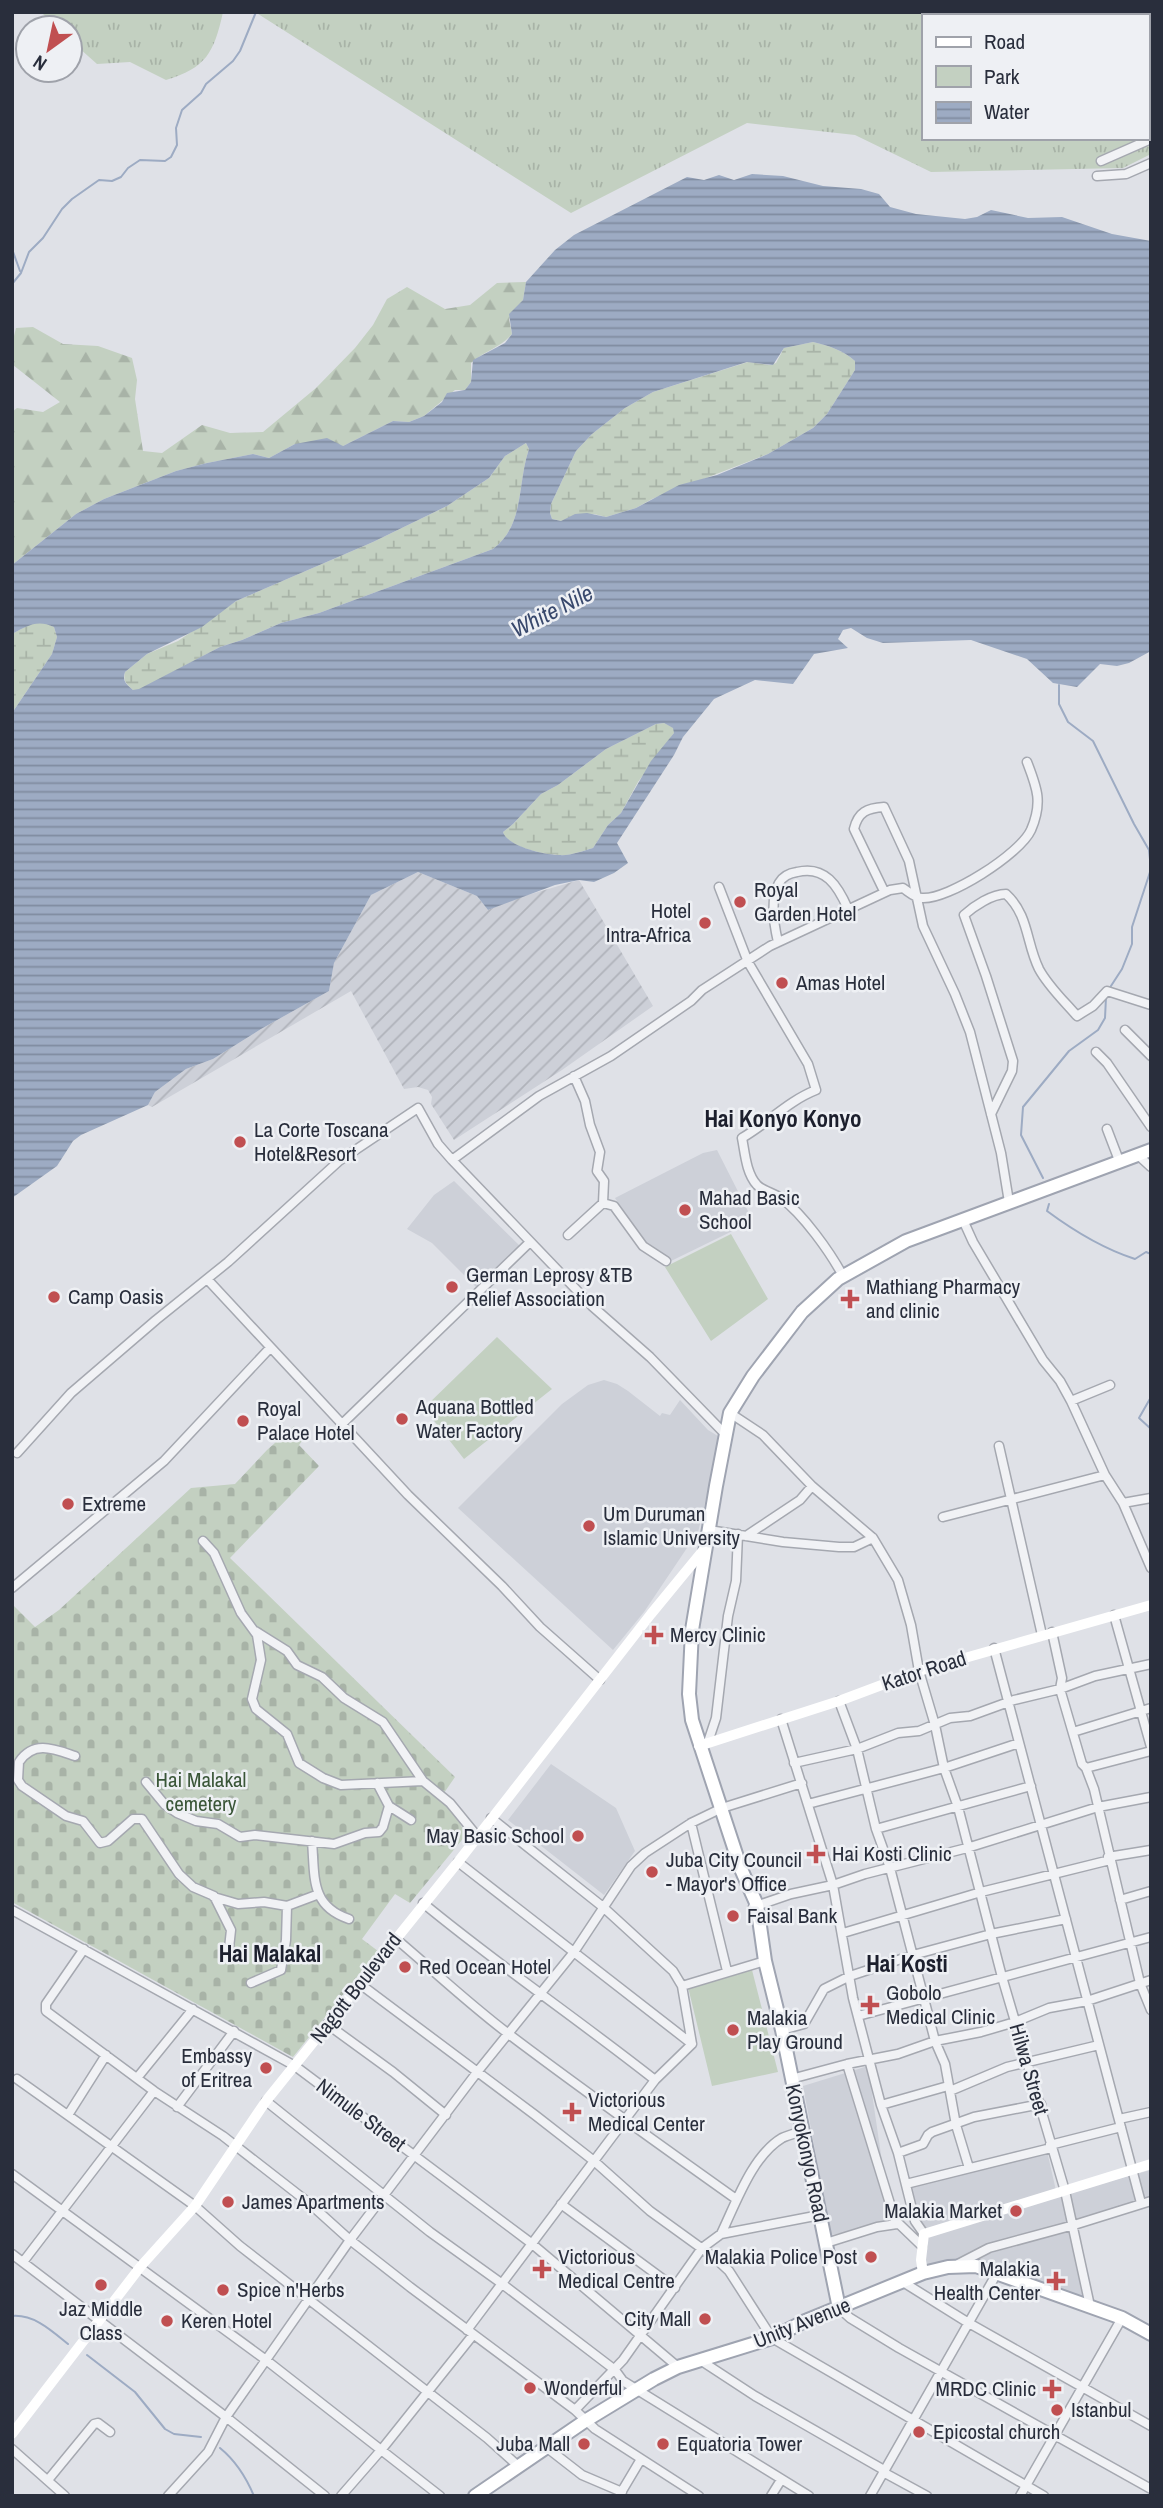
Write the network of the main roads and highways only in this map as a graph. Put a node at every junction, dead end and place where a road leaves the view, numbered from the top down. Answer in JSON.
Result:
{"nodes":[{"id":1,"x":1145,"y":1153,"type":"edge"},
{"id":2,"x":839,"y":2308,"type":"junction"},
{"id":3,"x":1151,"y":2334,"type":"edge"},
{"id":4,"x":475,"y":2496,"type":"edge"}],
"edges":[{"from":1,"to":2,"type":"main road","name":"Konyokonyo Road"},
{"from":2,"to":3,"type":"main road","name":"Unity Avenue"},
{"from":2,"to":4,"type":"main road","name":"Unity Avenue"}]}
